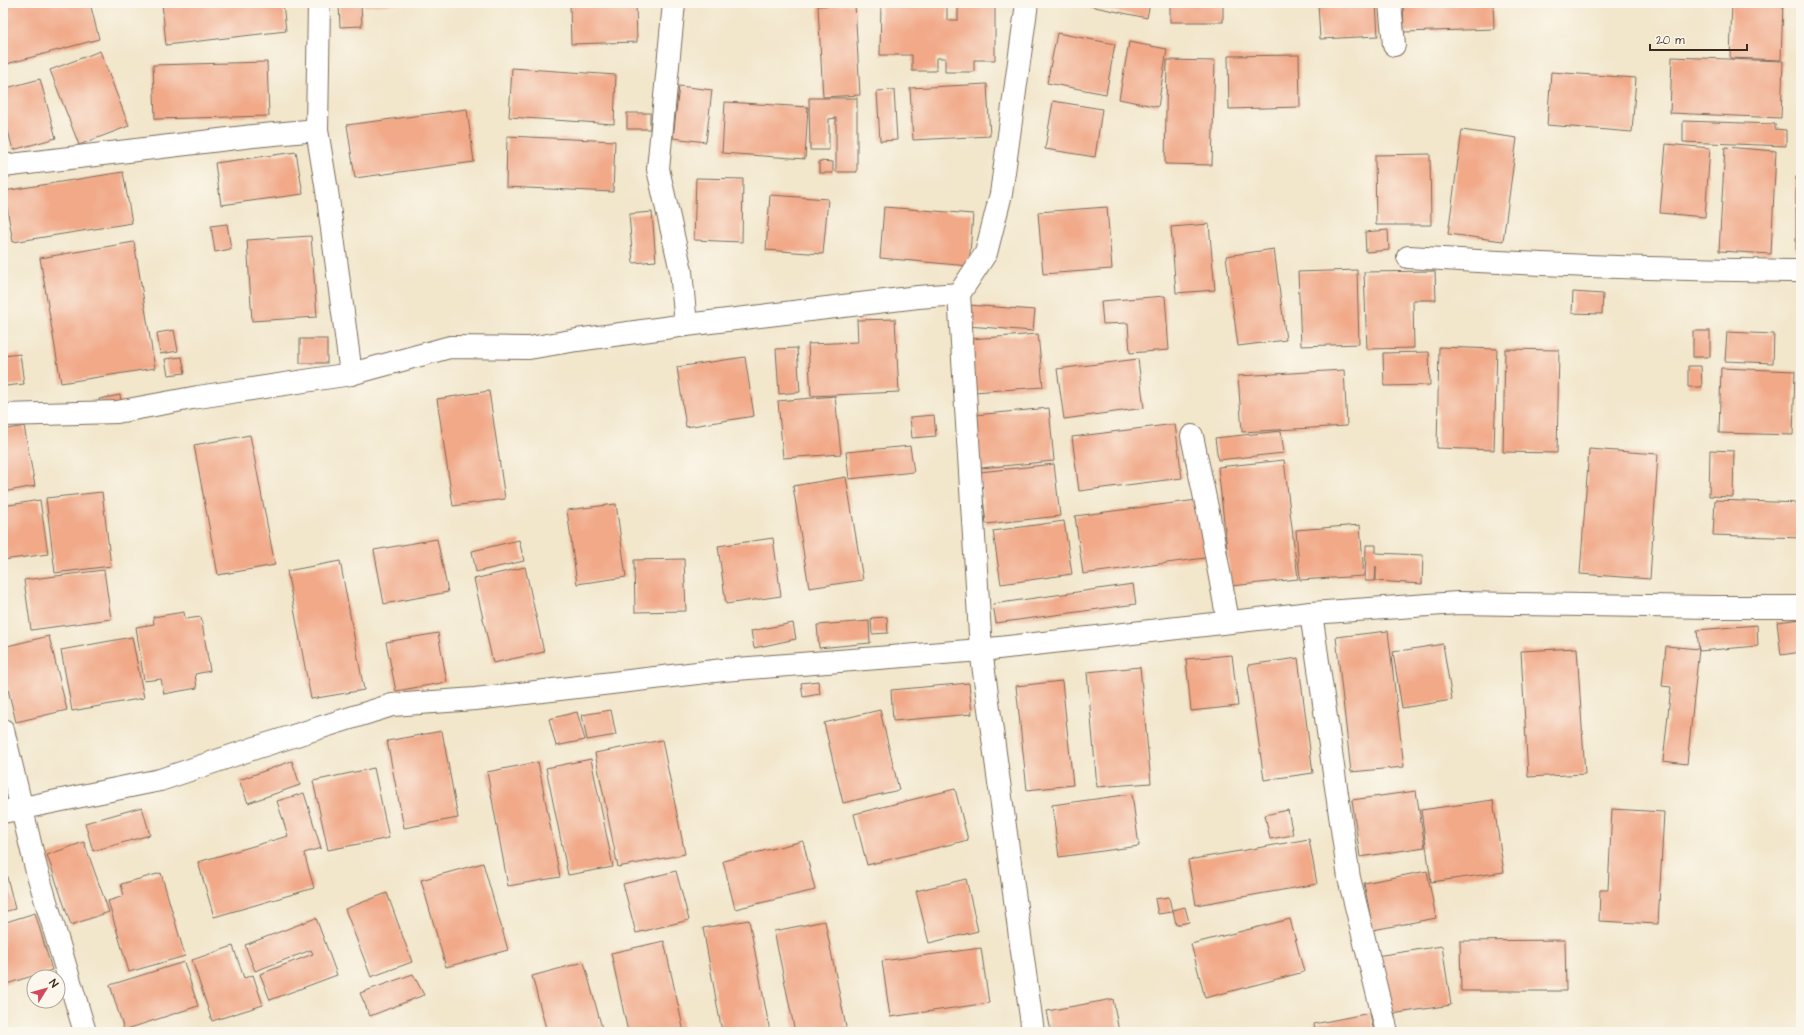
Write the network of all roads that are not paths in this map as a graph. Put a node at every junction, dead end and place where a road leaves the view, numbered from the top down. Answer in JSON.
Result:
{"nodes":[{"id":1,"x":319,"y":3,"type":"edge"},
{"id":2,"x":674,"y":3,"type":"edge"},
{"id":3,"x":1027,"y":3,"type":"edge"},
{"id":4,"x":1390,"y":3,"type":"edge"},
{"id":5,"x":1394,"y":45,"type":"dead end"},
{"id":6,"x":317,"y":130,"type":"junction"},
{"id":7,"x":3,"y":166,"type":"edge"},
{"id":8,"x":1408,"y":257,"type":"dead end"},
{"id":9,"x":1801,"y":270,"type":"edge"},
{"id":10,"x":959,"y":294,"type":"junction"},
{"id":11,"x":686,"y":326,"type":"junction"},
{"id":12,"x":351,"y":374,"type":"junction"},
{"id":13,"x":3,"y":415,"type":"edge"},
{"id":14,"x":1192,"y":436,"type":"dead end"},
{"id":15,"x":1801,"y":606,"type":"edge"},
{"id":16,"x":1311,"y":613,"type":"junction"},
{"id":17,"x":1228,"y":621,"type":"junction"},
{"id":18,"x":981,"y":650,"type":"junction"},
{"id":19,"x":3,"y":730,"type":"edge"},
{"id":20,"x":13,"y":810,"type":"edge"},
{"id":21,"x":85,"y":1032,"type":"edge"},
{"id":22,"x":1033,"y":1032,"type":"edge"},
{"id":23,"x":1387,"y":1032,"type":"edge"}],
"edges":[{"from":1,"to":6,"type":"street"},
{"from":2,"to":11,"type":"street"},
{"from":3,"to":10,"type":"street"},
{"from":4,"to":5,"type":"street"},
{"from":6,"to":7,"type":"street"},
{"from":6,"to":12,"type":"street"},
{"from":8,"to":9,"type":"street"},
{"from":10,"to":11,"type":"street"},
{"from":10,"to":18,"type":"street"},
{"from":11,"to":12,"type":"street"},
{"from":12,"to":13,"type":"street"},
{"from":14,"to":17,"type":"street"},
{"from":15,"to":16,"type":"street"},
{"from":16,"to":17,"type":"street"},
{"from":16,"to":23,"type":"street"},
{"from":17,"to":18,"type":"street"},
{"from":18,"to":20,"type":"street"},
{"from":18,"to":22,"type":"street"},
{"from":19,"to":20,"type":"street"},
{"from":20,"to":21,"type":"street"}]}
